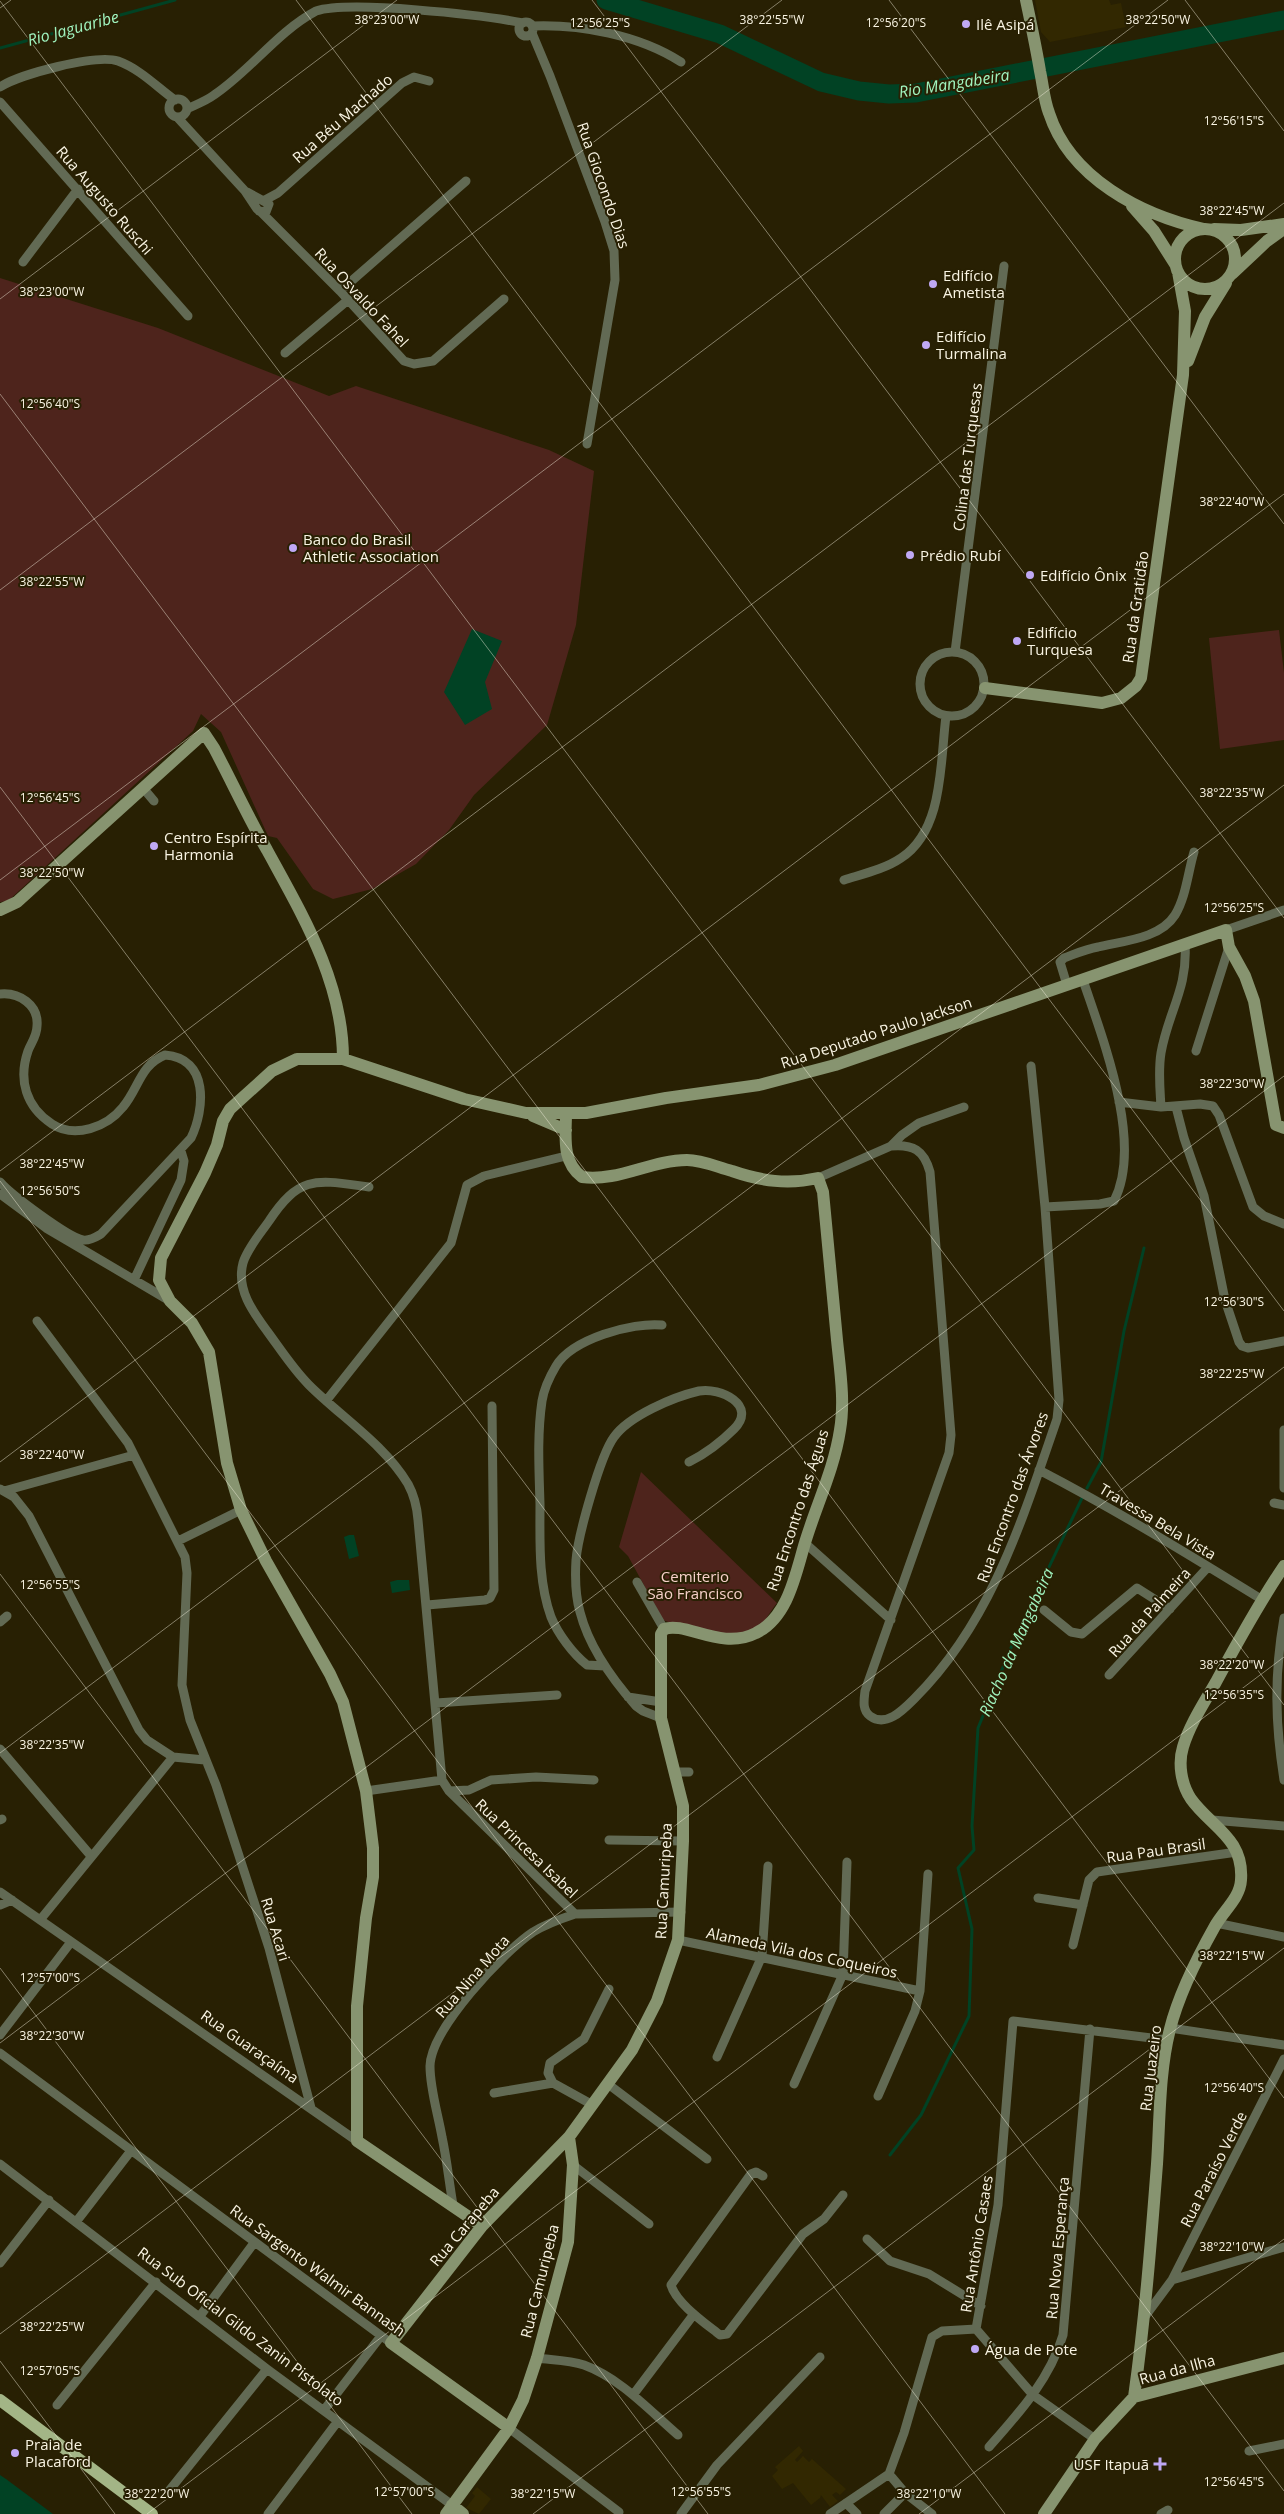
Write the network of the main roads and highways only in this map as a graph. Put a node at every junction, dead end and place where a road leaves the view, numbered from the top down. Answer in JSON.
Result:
{"nodes":[{"id":1,"x":1026,"y":0,"type":"edge"},
{"id":2,"x":1125,"y":199,"type":"junction"},
{"id":3,"x":1284,"y":224,"type":"edge"},
{"id":4,"x":1207,"y":229,"type":"junction"},
{"id":5,"x":1284,"y":229,"type":"edge"},
{"id":6,"x":1177,"y":269,"type":"junction"},
{"id":7,"x":1229,"y":278,"type":"junction"},
{"id":8,"x":1183,"y":375,"type":"junction"},
{"id":9,"x":985,"y":688,"type":"road end"},
{"id":10,"x":0,"y":910,"type":"edge"},
{"id":11,"x":344,"y":1059,"type":"junction"},
{"id":12,"x":526,"y":1113,"type":"junction"},
{"id":13,"x":566,"y":1113,"type":"junction"},
{"id":14,"x":1280,"y":1125,"type":"edge"},
{"id":15,"x":566,"y":1130,"type":"junction"},
{"id":16,"x":1284,"y":1566,"type":"edge"},
{"id":17,"x":664,"y":1630,"type":"joint"},
{"id":18,"x":569,"y":2137,"type":"junction"},
{"id":19,"x":357,"y":2141,"type":"joint"},
{"id":20,"x":482,"y":2226,"type":"junction"},
{"id":21,"x":386,"y":2340,"type":"joint"},
{"id":22,"x":1284,"y":2358,"type":"edge"},
{"id":23,"x":1134,"y":2397,"type":"junction"},
{"id":24,"x":0,"y":2400,"type":"edge"},
{"id":25,"x":509,"y":2428,"type":"junction"},
{"id":26,"x":449,"y":2510,"type":"edge"},
{"id":27,"x":152,"y":2514,"type":"edge"},
{"id":28,"x":463,"y":2514,"type":"edge"},
{"id":29,"x":1044,"y":2514,"type":"edge"}],
"edges":[{"from":1,"to":2,"type":"main road","name":"Rua da Gratidão"},
{"from":2,"to":4,"type":"main road","name":"Rua da Gratidão"},
{"from":2,"to":6,"type":"main road","name":"Rua da Gratidão"},
{"from":3,"to":4,"type":"main road"},
{"from":4,"to":6,"type":"main road"},
{"from":4,"to":7,"type":"main road"},
{"from":5,"to":7,"type":"main road"},
{"from":6,"to":7,"type":"main road"},
{"from":6,"to":8,"type":"main road","name":"Rua da Gratidão"},
{"from":7,"to":8,"type":"main road","name":"Rua da Gratidão"},
{"from":8,"to":9,"type":"main road","name":"Rua da Gratidão"},
{"from":10,"to":11,"type":"main road"},
{"from":11,"to":12,"type":"main road","name":"Rua Deputado Paulo Jackson"},
{"from":11,"to":19,"type":"main road","name":"Rua Deputado Paulo Jackson"},
{"from":12,"to":13,"type":"main road","name":"Rua Deputado Paulo Jackson"},
{"from":12,"to":15,"type":"main road","name":"Rua Deputado Paulo Jackson"},
{"from":13,"to":14,"type":"main road","name":"Rua Deputado Paulo Jackson"},
{"from":13,"to":15,"type":"main road"},
{"from":15,"to":17,"type":"main road","name":"Rua Encontro das Águas"},
{"from":16,"to":23,"type":"main road","name":"Rua Juazeiro"},
{"from":17,"to":18,"type":"main road","name":"Rua Camuripeba"},
{"from":18,"to":20,"type":"main road","name":"Rua Carapeba"},
{"from":18,"to":25,"type":"main road","name":"Rua Camuripeba"},
{"from":19,"to":20,"type":"main road","name":"Rua Guaraçaíma"},
{"from":20,"to":21,"type":"main road","name":"Rua Carapeba"},
{"from":21,"to":25,"type":"main road","name":"Rua Sargento Walmir Bannash"},
{"from":22,"to":23,"type":"main road","name":"Rua da Ilha"},
{"from":23,"to":29,"type":"main road","name":"Rua da Ilha"},
{"from":24,"to":27,"type":"main road"},
{"from":25,"to":26,"type":"main road","name":"Rua Camuripeba"},
{"from":26,"to":28,"type":"main road","name":"Rua Sub Oficial Gildo Zanin Pistolato"}]}
